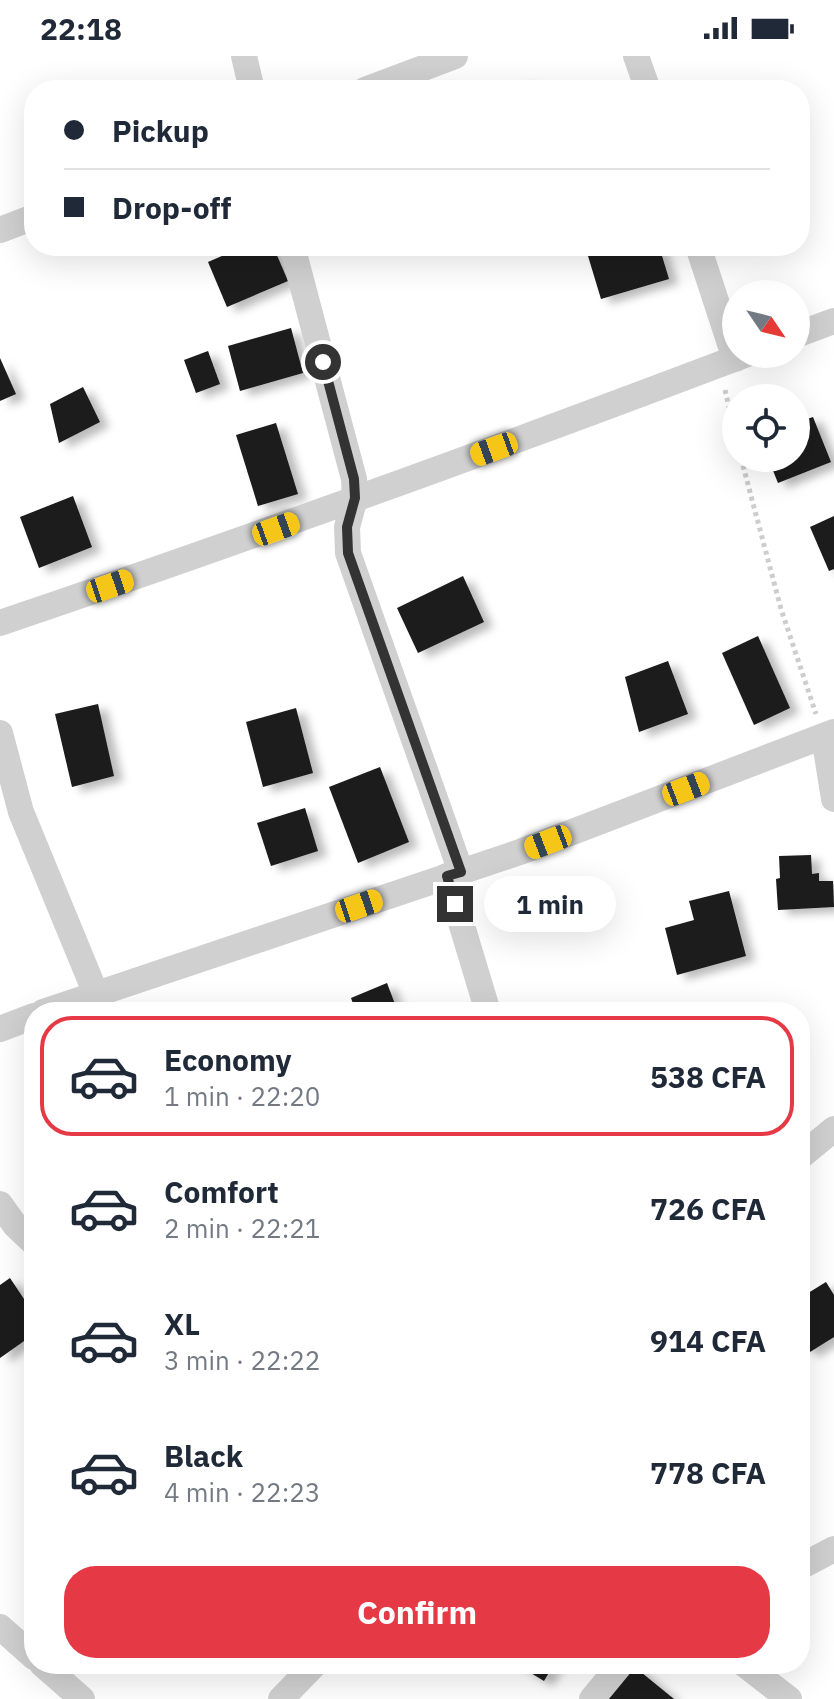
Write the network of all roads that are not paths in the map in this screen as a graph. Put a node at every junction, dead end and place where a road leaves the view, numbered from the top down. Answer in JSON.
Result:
{"nodes":[{"id":1,"x":244,"y":56,"type":"edge"},
{"id":2,"x":455,"y":56,"type":"edge"},
{"id":3,"x":636,"y":56,"type":"edge"},
{"id":4,"x":250,"y":80,"type":"edge"},
{"id":5,"x":391,"y":80,"type":"edge"},
{"id":6,"x":644,"y":80,"type":"edge"},
{"id":7,"x":24,"y":221,"type":"edge"},
{"id":8,"x":0,"y":230,"type":"edge"},
{"id":9,"x":295,"y":256,"type":"edge"},
{"id":10,"x":701,"y":256,"type":"edge"},
{"id":11,"x":834,"y":321,"type":"edge"},
{"id":12,"x":722,"y":323,"type":"edge"},
{"id":13,"x":810,"y":330,"type":"edge"},
{"id":14,"x":722,"y":363,"type":"edge"},
{"id":15,"x":355,"y":498,"type":"junction"},
{"id":16,"x":0,"y":623,"type":"edge"},
{"id":17,"x":0,"y":733,"type":"edge"},
{"id":18,"x":829,"y":734,"type":"edge"},
{"id":19,"x":834,"y":799,"type":"edge"},
{"id":20,"x":454,"y":874,"type":"junction"},
{"id":21,"x":96,"y":994,"type":"junction"},
{"id":22,"x":72,"y":1002,"type":"edge"},
{"id":23,"x":486,"y":1002,"type":"edge"},
{"id":24,"x":24,"y":1020,"type":"edge"},
{"id":25,"x":0,"y":1029,"type":"edge"},
{"id":26,"x":834,"y":1129,"type":"edge"},
{"id":27,"x":810,"y":1149,"type":"edge"},
{"id":28,"x":0,"y":1204,"type":"edge"},
{"id":29,"x":24,"y":1234,"type":"edge"},
{"id":30,"x":834,"y":1549,"type":"edge"},
{"id":31,"x":810,"y":1562,"type":"edge"},
{"id":32,"x":0,"y":1627,"type":"edge"},
{"id":33,"x":24,"y":1648,"type":"edge"},
{"id":34,"x":53,"y":1674,"type":"edge"},
{"id":35,"x":305,"y":1674,"type":"edge"},
{"id":36,"x":613,"y":1674,"type":"edge"},
{"id":37,"x":757,"y":1674,"type":"edge"},
{"id":38,"x":82,"y":1699,"type":"edge"},
{"id":39,"x":281,"y":1699,"type":"edge"},
{"id":40,"x":592,"y":1699,"type":"edge"},
{"id":41,"x":789,"y":1699,"type":"edge"}],
"edges":[{"from":1,"to":4,"type":"street"},
{"from":2,"to":5,"type":"street"},
{"from":3,"to":6,"type":"street"},
{"from":7,"to":8,"type":"street"},
{"from":9,"to":15,"type":"street"},
{"from":10,"to":12,"type":"street"},
{"from":11,"to":13,"type":"street"},
{"from":14,"to":15,"type":"street"},
{"from":15,"to":16,"type":"street"},
{"from":15,"to":20,"type":"street"},
{"from":17,"to":21,"type":"street"},
{"from":18,"to":19,"type":"street"},
{"from":18,"to":20,"type":"street"},
{"from":20,"to":21,"type":"street"},
{"from":20,"to":23,"type":"street"},
{"from":21,"to":22,"type":"street"},
{"from":24,"to":25,"type":"street"},
{"from":26,"to":27,"type":"street"},
{"from":28,"to":29,"type":"street"},
{"from":30,"to":31,"type":"street"},
{"from":32,"to":33,"type":"street"},
{"from":34,"to":38,"type":"street"},
{"from":35,"to":39,"type":"street"},
{"from":36,"to":40,"type":"street"},
{"from":37,"to":41,"type":"street"}]}
